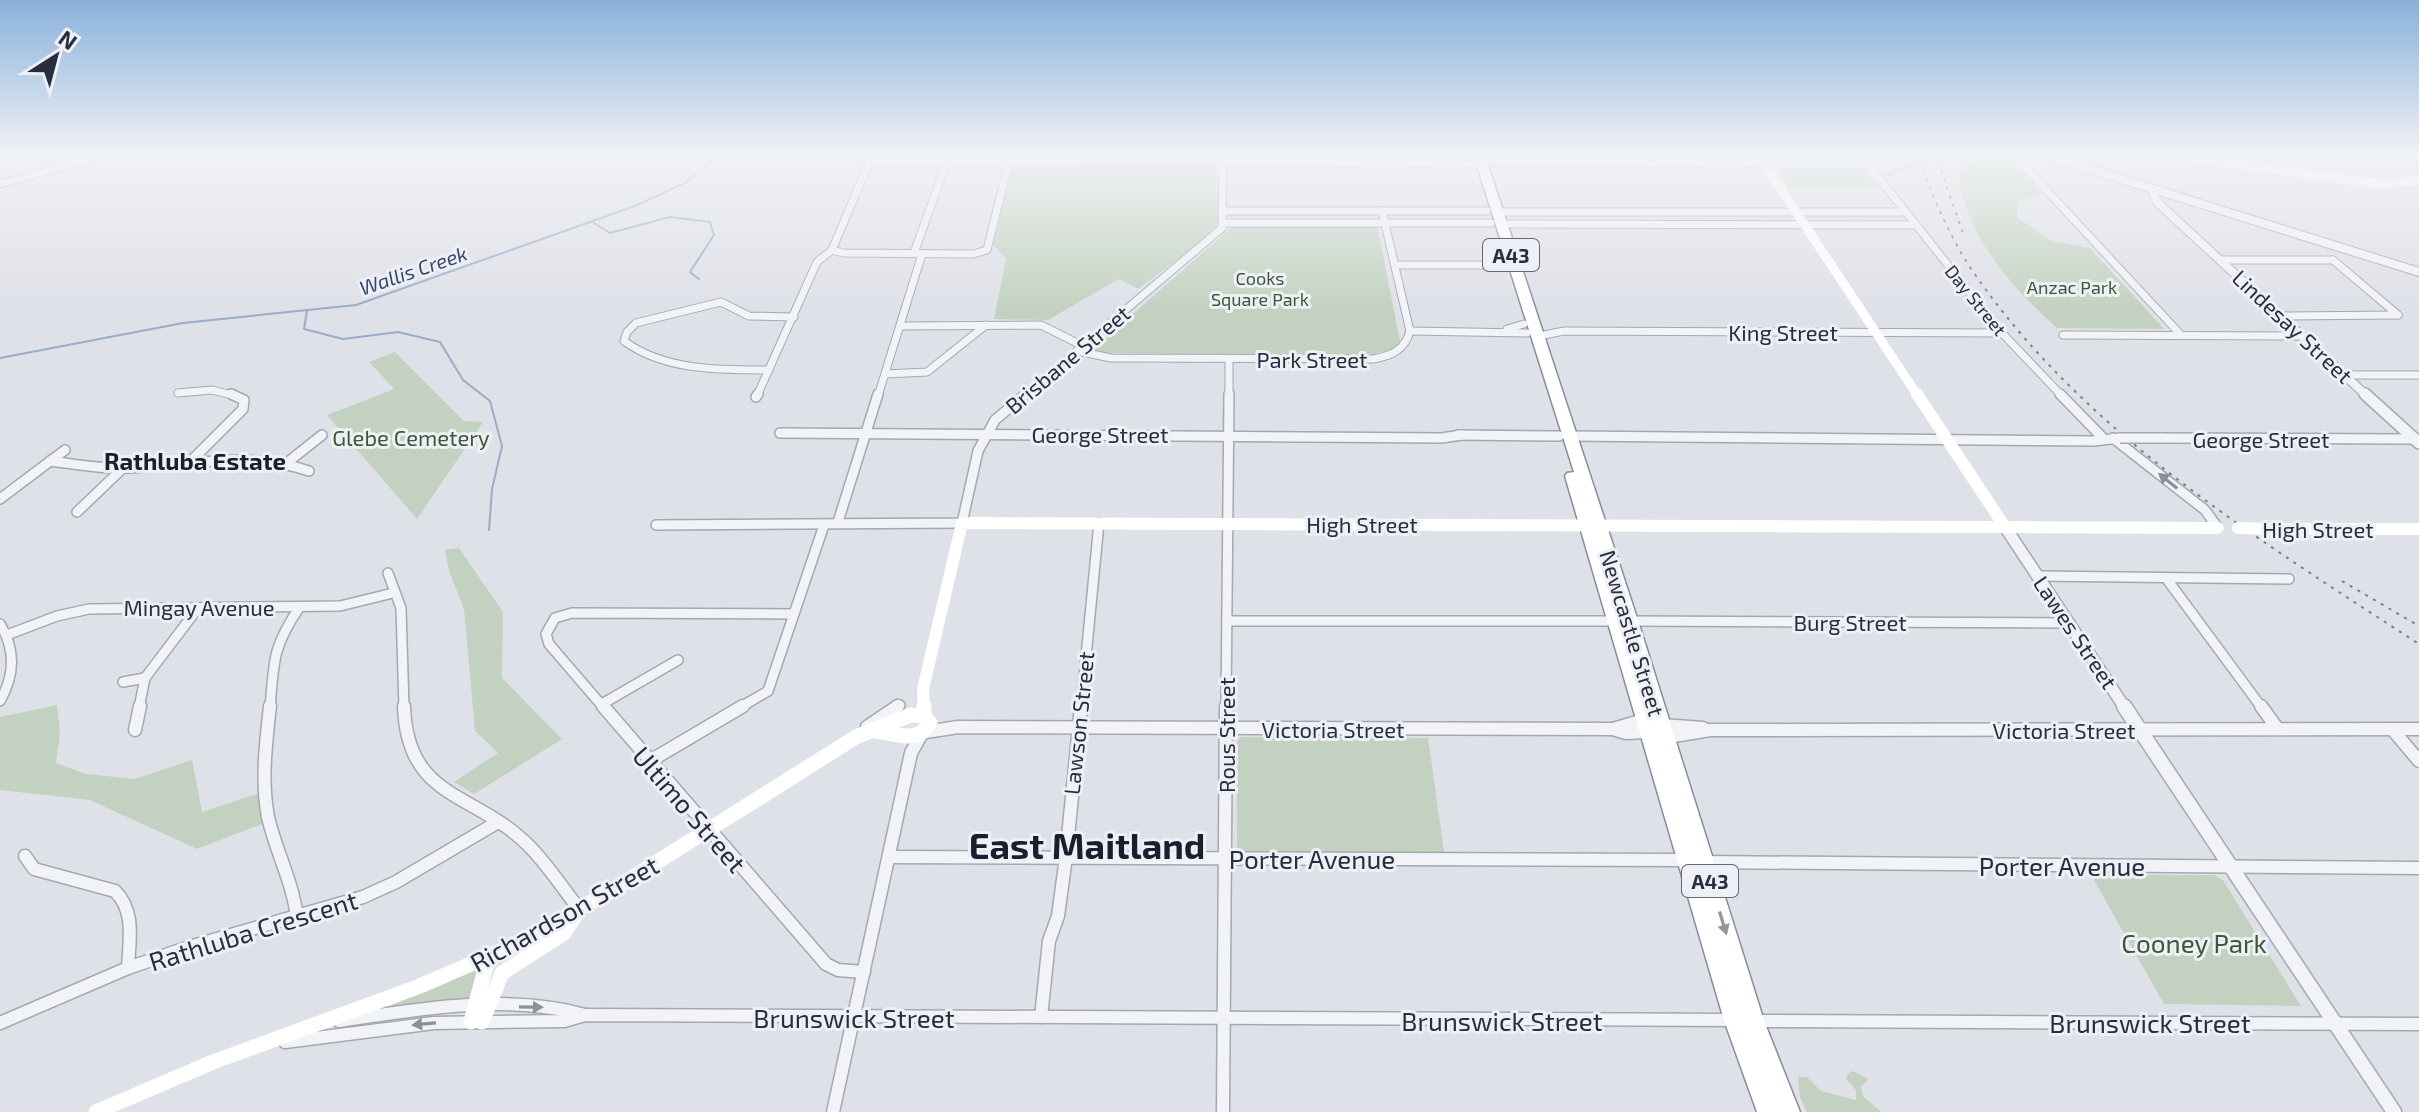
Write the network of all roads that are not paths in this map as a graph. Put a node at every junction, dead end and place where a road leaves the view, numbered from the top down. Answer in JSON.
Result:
{"nodes":[{"id":1,"x":851,"y":205,"type":"edge"},
{"id":2,"x":934,"y":205,"type":"edge"},
{"id":3,"x":998,"y":205,"type":"edge"},
{"id":4,"x":1224,"y":205,"type":"edge"},
{"id":5,"x":1490,"y":205,"type":"edge"},
{"id":6,"x":1792,"y":205,"type":"edge"},
{"id":7,"x":1899,"y":205,"type":"edge"},
{"id":8,"x":2060,"y":205,"type":"edge"},
{"id":9,"x":2161,"y":205,"type":"edge"},
{"id":10,"x":2165,"y":205,"type":"edge"},
{"id":11,"x":2205,"y":205,"type":"edge"},
{"id":12,"x":2166,"y":209,"type":"junction"},
{"id":13,"x":1224,"y":211,"type":"junction"},
{"id":14,"x":1382,"y":211,"type":"junction"},
{"id":15,"x":1534,"y":212,"type":"junction"},
{"id":16,"x":1659,"y":212,"type":"junction"},
{"id":17,"x":1734,"y":212,"type":"junction"},
{"id":18,"x":1904,"y":212,"type":"junction"},
{"id":19,"x":1797,"y":213,"type":"junction"},
{"id":20,"x":1494,"y":218,"type":"junction"},
{"id":21,"x":1224,"y":223,"type":"junction"},
{"id":22,"x":1384,"y":223,"type":"junction"},
{"id":23,"x":1539,"y":223,"type":"junction"},
{"id":24,"x":1667,"y":224,"type":"junction"},
{"id":25,"x":1742,"y":224,"type":"junction"},
{"id":26,"x":1805,"y":225,"type":"junction"},
{"id":27,"x":1914,"y":225,"type":"junction"},
{"id":28,"x":2343,"y":248,"type":"junction"},
{"id":29,"x":832,"y":250,"type":"junction"},
{"id":30,"x":918,"y":254,"type":"junction"},
{"id":31,"x":2221,"y":260,"type":"junction"},
{"id":32,"x":2333,"y":260,"type":"junction"},
{"id":33,"x":1395,"y":265,"type":"junction"},
{"id":34,"x":1505,"y":265,"type":"junction"},
{"id":35,"x":2419,"y":272,"type":"edge"},
{"id":36,"x":2282,"y":316,"type":"junction"},
{"id":37,"x":794,"y":317,"type":"junction"},
{"id":38,"x":986,"y":325,"type":"junction"},
{"id":39,"x":900,"y":326,"type":"junction"},
{"id":40,"x":1410,"y":331,"type":"junction"},
{"id":41,"x":1532,"y":331,"type":"junction"},
{"id":42,"x":1875,"y":332,"type":"junction"},
{"id":43,"x":2002,"y":333,"type":"junction"},
{"id":44,"x":2063,"y":335,"type":"dead end"},
{"id":45,"x":2181,"y":335,"type":"junction"},
{"id":46,"x":2303,"y":336,"type":"junction"},
{"id":47,"x":1080,"y":348,"type":"junction"},
{"id":48,"x":1229,"y":359,"type":"junction"},
{"id":49,"x":769,"y":370,"type":"junction"},
{"id":50,"x":886,"y":374,"type":"junction"},
{"id":51,"x":2346,"y":375,"type":"junction"},
{"id":52,"x":2419,"y":375,"type":"edge"},
{"id":53,"x":178,"y":393,"type":"dead end"},
{"id":54,"x":756,"y":397,"type":"dead end"},
{"id":55,"x":780,"y":433,"type":"dead end"},
{"id":56,"x":867,"y":433,"type":"junction"},
{"id":57,"x":986,"y":434,"type":"junction"},
{"id":58,"x":1227,"y":434,"type":"junction"},
{"id":59,"x":322,"y":435,"type":"dead end"},
{"id":60,"x":1565,"y":436,"type":"junction"},
{"id":61,"x":1946,"y":438,"type":"junction"},
{"id":62,"x":2112,"y":438,"type":"junction"},
{"id":63,"x":2418,"y":441,"type":"edge"},
{"id":64,"x":65,"y":450,"type":"dead end"},
{"id":65,"x":50,"y":461,"type":"junction"},
{"id":66,"x":190,"y":462,"type":"junction"},
{"id":67,"x":288,"y":462,"type":"junction"},
{"id":68,"x":123,"y":468,"type":"junction"},
{"id":69,"x":309,"y":471,"type":"dead end"},
{"id":70,"x":0,"y":499,"type":"edge"},
{"id":71,"x":77,"y":512,"type":"dead end"},
{"id":72,"x":838,"y":522,"type":"junction"},
{"id":73,"x":962,"y":523,"type":"junction"},
{"id":74,"x":1099,"y":523,"type":"junction"},
{"id":75,"x":1228,"y":524,"type":"junction"},
{"id":76,"x":1593,"y":524,"type":"junction"},
{"id":77,"x":656,"y":525,"type":"dead end"},
{"id":78,"x":824,"y":525,"type":"junction"},
{"id":79,"x":2005,"y":527,"type":"junction"},
{"id":80,"x":2218,"y":528,"type":"junction"},
{"id":81,"x":2419,"y":529,"type":"edge"},
{"id":82,"x":388,"y":573,"type":"dead end"},
{"id":83,"x":2038,"y":576,"type":"junction"},
{"id":84,"x":2166,"y":578,"type":"junction"},
{"id":85,"x":2289,"y":579,"type":"dead end"},
{"id":86,"x":393,"y":593,"type":"junction"},
{"id":87,"x":198,"y":608,"type":"junction"},
{"id":88,"x":299,"y":608,"type":"junction"},
{"id":89,"x":794,"y":614,"type":"junction"},
{"id":90,"x":1227,"y":621,"type":"junction"},
{"id":91,"x":1623,"y":621,"type":"junction"},
{"id":92,"x":2070,"y":623,"type":"junction"},
{"id":93,"x":0,"y":624,"type":"edge"},
{"id":94,"x":7,"y":635,"type":"junction"},
{"id":95,"x":678,"y":660,"type":"dead end"},
{"id":96,"x":145,"y":678,"type":"junction"},
{"id":97,"x":123,"y":682,"type":"dead end"},
{"id":98,"x":923,"y":689,"type":"junction"},
{"id":99,"x":0,"y":701,"type":"edge"},
{"id":100,"x":602,"y":704,"type":"junction"},
{"id":101,"x":903,"y":722,"type":"junction"},
{"id":102,"x":925,"y":726,"type":"junction"},
{"id":103,"x":1077,"y":728,"type":"junction"},
{"id":104,"x":1226,"y":728,"type":"junction"},
{"id":105,"x":1656,"y":728,"type":"junction"},
{"id":106,"x":2277,"y":728,"type":"junction"},
{"id":107,"x":2392,"y":729,"type":"junction"},
{"id":108,"x":2419,"y":729,"type":"edge"},
{"id":109,"x":135,"y":730,"type":"dead end"},
{"id":110,"x":1710,"y":730,"type":"junction"},
{"id":111,"x":2141,"y":730,"type":"junction"},
{"id":112,"x":849,"y":742,"type":"junction"},
{"id":113,"x":911,"y":753,"type":"junction"},
{"id":114,"x":650,"y":761,"type":"junction"},
{"id":115,"x":2419,"y":761,"type":"edge"},
{"id":116,"x":498,"y":822,"type":"junction"},
{"id":117,"x":709,"y":830,"type":"junction"},
{"id":118,"x":25,"y":856,"type":"dead end"},
{"id":119,"x":889,"y":857,"type":"junction"},
{"id":120,"x":1066,"y":857,"type":"junction"},
{"id":121,"x":1225,"y":859,"type":"junction"},
{"id":122,"x":1696,"y":861,"type":"junction"},
{"id":123,"x":2232,"y":867,"type":"junction"},
{"id":124,"x":2419,"y":868,"type":"edge"},
{"id":125,"x":580,"y":910,"type":"junction"},
{"id":126,"x":297,"y":918,"type":"junction"},
{"id":127,"x":488,"y":958,"type":"junction"},
{"id":128,"x":128,"y":968,"type":"junction"},
{"id":129,"x":864,"y":972,"type":"junction"},
{"id":130,"x":479,"y":1014,"type":"junction"},
{"id":131,"x":854,"y":1017,"type":"junction"},
{"id":132,"x":1041,"y":1017,"type":"junction"},
{"id":133,"x":1223,"y":1018,"type":"junction"},
{"id":134,"x":1744,"y":1021,"type":"junction"},
{"id":135,"x":0,"y":1023,"type":"edge"},
{"id":136,"x":2336,"y":1024,"type":"junction"},
{"id":137,"x":2419,"y":1024,"type":"edge"},
{"id":138,"x":314,"y":1025,"type":"junction"},
{"id":139,"x":259,"y":1045,"type":"junction"},
{"id":140,"x":96,"y":1112,"type":"edge"},
{"id":141,"x":833,"y":1112,"type":"edge"},
{"id":142,"x":1223,"y":1112,"type":"edge"},
{"id":143,"x":1769,"y":1112,"type":"edge"},
{"id":144,"x":1788,"y":1112,"type":"edge"},
{"id":145,"x":2394,"y":1112,"type":"edge"}],
"edges":[{"from":1,"to":29,"type":"street"},
{"from":2,"to":30,"type":"street"},
{"from":3,"to":30,"type":"street"},
{"from":4,"to":13,"type":"street"},
{"from":5,"to":20,"type":"highway","name":"Newcastle Street","number":"A43"},
{"from":6,"to":19,"type":"main road","name":"Lawes Street"},
{"from":7,"to":18,"type":"street","name":"Day Street"},
{"from":8,"to":45,"type":"street"},
{"from":9,"to":12,"type":"street","name":"Lindesay Street"},
{"from":10,"to":12,"type":"street"},
{"from":11,"to":28,"type":"street"},
{"from":12,"to":31,"type":"street","name":"Lindesay Street"},
{"from":13,"to":14,"type":"street"},
{"from":13,"to":21,"type":"street"},
{"from":14,"to":20,"type":"street"},
{"from":14,"to":22,"type":"street"},
{"from":15,"to":16,"type":"street"},
{"from":15,"to":20,"type":"street"},
{"from":15,"to":23,"type":"street"},
{"from":16,"to":17,"type":"street"},
{"from":16,"to":24,"type":"street"},
{"from":17,"to":19,"type":"street"},
{"from":17,"to":25,"type":"street"},
{"from":18,"to":19,"type":"street"},
{"from":18,"to":27,"type":"street","name":"Day Street"},
{"from":19,"to":26,"type":"main road","name":"Lawes Street"},
{"from":20,"to":22,"type":"street"},
{"from":20,"to":23,"type":"street"},
{"from":20,"to":34,"type":"highway","name":"Newcastle Street","number":"A43"},
{"from":20,"to":41,"type":"highway","name":"Newcastle Street","number":"A43"},
{"from":21,"to":22,"type":"street"},
{"from":21,"to":47,"type":"street","name":"Brisbane Street"},
{"from":22,"to":33,"type":"street"},
{"from":23,"to":24,"type":"street"},
{"from":24,"to":25,"type":"street"},
{"from":25,"to":26,"type":"street"},
{"from":26,"to":27,"type":"street"},
{"from":26,"to":42,"type":"main road","name":"Lawes Street"},
{"from":27,"to":43,"type":"street","name":"Day Street"},
{"from":28,"to":32,"type":"street"},
{"from":28,"to":35,"type":"street"},
{"from":29,"to":30,"type":"street"},
{"from":29,"to":37,"type":"street"},
{"from":30,"to":39,"type":"street"},
{"from":31,"to":32,"type":"street"},
{"from":31,"to":36,"type":"street","name":"Lindesay Street"},
{"from":32,"to":36,"type":"street"},
{"from":33,"to":34,"type":"street"},
{"from":33,"to":40,"type":"street"},
{"from":34,"to":41,"type":"highway","name":"Newcastle Street","number":"A43"},
{"from":36,"to":46,"type":"street","name":"Lindesay Street"},
{"from":37,"to":49,"type":"street"},
{"from":37,"to":49,"type":"street"},
{"from":38,"to":39,"type":"street","name":"Park Street"},
{"from":38,"to":47,"type":"street","name":"Park Street"},
{"from":38,"to":50,"type":"street"},
{"from":39,"to":50,"type":"street"},
{"from":40,"to":41,"type":"street","name":"King Street"},
{"from":40,"to":48,"type":"street","name":"Park Street"},
{"from":41,"to":42,"type":"street","name":"King Street"},
{"from":41,"to":60,"type":"highway","name":"Newcastle Street","number":"A43"},
{"from":42,"to":43,"type":"street","name":"King Street"},
{"from":42,"to":61,"type":"main road","name":"Lawes Street"},
{"from":43,"to":62,"type":"street","name":"Day Street"},
{"from":44,"to":45,"type":"street"},
{"from":45,"to":46,"type":"street"},
{"from":46,"to":51,"type":"street","name":"Lindesay Street"},
{"from":47,"to":48,"type":"street","name":"Park Street"},
{"from":47,"to":57,"type":"street","name":"Brisbane Street"},
{"from":48,"to":58,"type":"street","name":"Rous Street"},
{"from":49,"to":54,"type":"street"},
{"from":50,"to":56,"type":"street"},
{"from":51,"to":52,"type":"street"},
{"from":51,"to":63,"type":"street","name":"Lindesay Street"},
{"from":53,"to":66,"type":"street"},
{"from":55,"to":56,"type":"street","name":"George Street"},
{"from":56,"to":57,"type":"street","name":"George Street"},
{"from":56,"to":72,"type":"street"},
{"from":57,"to":58,"type":"street","name":"George Street"},
{"from":57,"to":73,"type":"street","name":"Brisbane Street"},
{"from":58,"to":60,"type":"street","name":"George Street"},
{"from":58,"to":75,"type":"street","name":"Rous Street"},
{"from":59,"to":67,"type":"street"},
{"from":60,"to":61,"type":"street","name":"George Street"},
{"from":60,"to":76,"type":"highway","name":"Newcastle Street","number":"A43"},
{"from":61,"to":62,"type":"street","name":"George Street"},
{"from":61,"to":79,"type":"main road","name":"Lawes Street"},
{"from":62,"to":63,"type":"street","name":"George Street","bridge":true},
{"from":80,"to":62,"type":"street","name":"Day Street","one_way":true},
{"from":64,"to":65,"type":"street"},
{"from":65,"to":68,"type":"street"},
{"from":65,"to":70,"type":"street"},
{"from":66,"to":67,"type":"street"},
{"from":66,"to":68,"type":"street"},
{"from":67,"to":69,"type":"street"},
{"from":68,"to":71,"type":"street"},
{"from":72,"to":73,"type":"street","name":"High Street"},
{"from":72,"to":78,"type":"street","name":"High Street"},
{"from":73,"to":74,"type":"main road","name":"High Street"},
{"from":73,"to":98,"type":"main road","name":"Brisbane Street"},
{"from":74,"to":75,"type":"main road","name":"High Street"},
{"from":74,"to":103,"type":"street","name":"Lawson Street"},
{"from":75,"to":76,"type":"main road","name":"High Street"},
{"from":75,"to":90,"type":"street","name":"Rous Street"},
{"from":76,"to":79,"type":"main road","name":"High Street"},
{"from":76,"to":91,"type":"highway","name":"Newcastle Street","number":"A43"},
{"from":77,"to":78,"type":"street","name":"High Street"},
{"from":78,"to":89,"type":"street"},
{"from":79,"to":80,"type":"main road","name":"High Street"},
{"from":79,"to":83,"type":"street","name":"Lawes Street"},
{"from":80,"to":81,"type":"main road","name":"High Street","bridge":true},
{"from":82,"to":86,"type":"street"},
{"from":83,"to":84,"type":"street"},
{"from":83,"to":92,"type":"street","name":"Lawes Street"},
{"from":84,"to":85,"type":"street"},
{"from":84,"to":106,"type":"street"},
{"from":86,"to":88,"type":"street","name":"Mingay Avenue"},
{"from":86,"to":116,"type":"street"},
{"from":87,"to":88,"type":"street","name":"Mingay Avenue"},
{"from":87,"to":94,"type":"street","name":"Mingay Avenue"},
{"from":87,"to":96,"type":"street"},
{"from":88,"to":126,"type":"street"},
{"from":89,"to":100,"type":"street","name":"Ultimo Street"},
{"from":89,"to":114,"type":"street"},
{"from":90,"to":91,"type":"street","name":"Burg Street"},
{"from":90,"to":104,"type":"street","name":"Rous Street"},
{"from":91,"to":92,"type":"street","name":"Burg Street"},
{"from":91,"to":105,"type":"highway","name":"Newcastle Street","number":"A43"},
{"from":92,"to":111,"type":"street","name":"Lawes Street"},
{"from":93,"to":94,"type":"street"},
{"from":94,"to":99,"type":"street"},
{"from":95,"to":100,"type":"street"},
{"from":96,"to":97,"type":"street"},
{"from":96,"to":109,"type":"street"},
{"from":98,"to":101,"type":"main road","name":"Brisbane Street"},
{"from":98,"to":102,"type":"main road","name":"Brisbane Street"},
{"from":100,"to":114,"type":"street","name":"Ultimo Street"},
{"from":101,"to":102,"type":"main road"},
{"from":101,"to":102,"type":"main road"},
{"from":101,"to":112,"type":"street","name":"Richardson Street"},
{"from":101,"to":112,"type":"main road","name":"Richardson Street"},
{"from":101,"to":113,"type":"street"},
{"from":102,"to":103,"type":"street","name":"Victoria Street"},
{"from":102,"to":113,"type":"street"},
{"from":103,"to":104,"type":"street","name":"Victoria Street"},
{"from":103,"to":120,"type":"street","name":"Lawson Street"},
{"from":104,"to":105,"type":"street","name":"Victoria Street"},
{"from":104,"to":121,"type":"street","name":"Rous Street"},
{"from":105,"to":110,"type":"street","name":"Victoria Street"},
{"from":105,"to":110,"type":"street","name":"Victoria Street"},
{"from":105,"to":122,"type":"highway","name":"Newcastle Street","number":"A43"},
{"from":106,"to":107,"type":"street","name":"Victoria Street"},
{"from":106,"to":111,"type":"street","name":"Victoria Street"},
{"from":107,"to":108,"type":"street","name":"Victoria Street"},
{"from":107,"to":115,"type":"street"},
{"from":110,"to":111,"type":"street","name":"Victoria Street"},
{"from":111,"to":123,"type":"street","name":"Lawes Street"},
{"from":112,"to":117,"type":"main road","name":"Richardson Street"},
{"from":113,"to":119,"type":"street"},
{"from":114,"to":117,"type":"street","name":"Ultimo Street"},
{"from":116,"to":125,"type":"street"},
{"from":116,"to":126,"type":"street","name":"Rathluba Crescent"},
{"from":117,"to":125,"type":"main road","name":"Richardson Street"},
{"from":117,"to":129,"type":"street","name":"Ultimo Street"},
{"from":118,"to":128,"type":"street"},
{"from":119,"to":120,"type":"street","name":"Porter Avenue"},
{"from":119,"to":129,"type":"street"},
{"from":120,"to":121,"type":"street","name":"Porter Avenue"},
{"from":120,"to":132,"type":"street","name":"Lawson Street"},
{"from":121,"to":122,"type":"street","name":"Porter Avenue"},
{"from":121,"to":133,"type":"street","name":"Rous Street"},
{"from":122,"to":123,"type":"street","name":"Porter Avenue"},
{"from":122,"to":134,"type":"highway","name":"Newcastle Street","number":"A43"},
{"from":123,"to":124,"type":"street","name":"Porter Avenue"},
{"from":123,"to":136,"type":"street","name":"Lawes Street"},
{"from":125,"to":127,"type":"main road","name":"Richardson Street"},
{"from":125,"to":130,"type":"main road"},
{"from":126,"to":128,"type":"street","name":"Rathluba Crescent"},
{"from":127,"to":130,"type":"main road"},
{"from":127,"to":138,"type":"main road","name":"Richardson Street"},
{"from":128,"to":135,"type":"street","name":"Rathluba Crescent"},
{"from":129,"to":131,"type":"street"},
{"from":130,"to":131,"type":"street","name":"Brunswick Street"},
{"from":130,"to":138,"type":"street","name":"Brunswick Street"},
{"from":130,"to":139,"type":"street","name":"Brunswick Street","one_way":true},
{"from":131,"to":132,"type":"street","name":"Brunswick Street"},
{"from":131,"to":141,"type":"street"},
{"from":132,"to":133,"type":"street","name":"Brunswick Street"},
{"from":133,"to":134,"type":"street","name":"Brunswick Street"},
{"from":133,"to":142,"type":"street","name":"Rous Street"},
{"from":134,"to":136,"type":"street","name":"Brunswick Street"},
{"from":134,"to":143,"type":"highway","name":"Newcastle Street","number":"A43"},
{"from":134,"to":144,"type":"highway","name":"Newcastle Street","number":"A43"},
{"from":136,"to":137,"type":"street","name":"Brunswick Street"},
{"from":136,"to":145,"type":"street","name":"Lawes Street"},
{"from":138,"to":139,"type":"main road","name":"Richardson Street"},
{"from":139,"to":140,"type":"main road","name":"Brunswick Street"}]}
